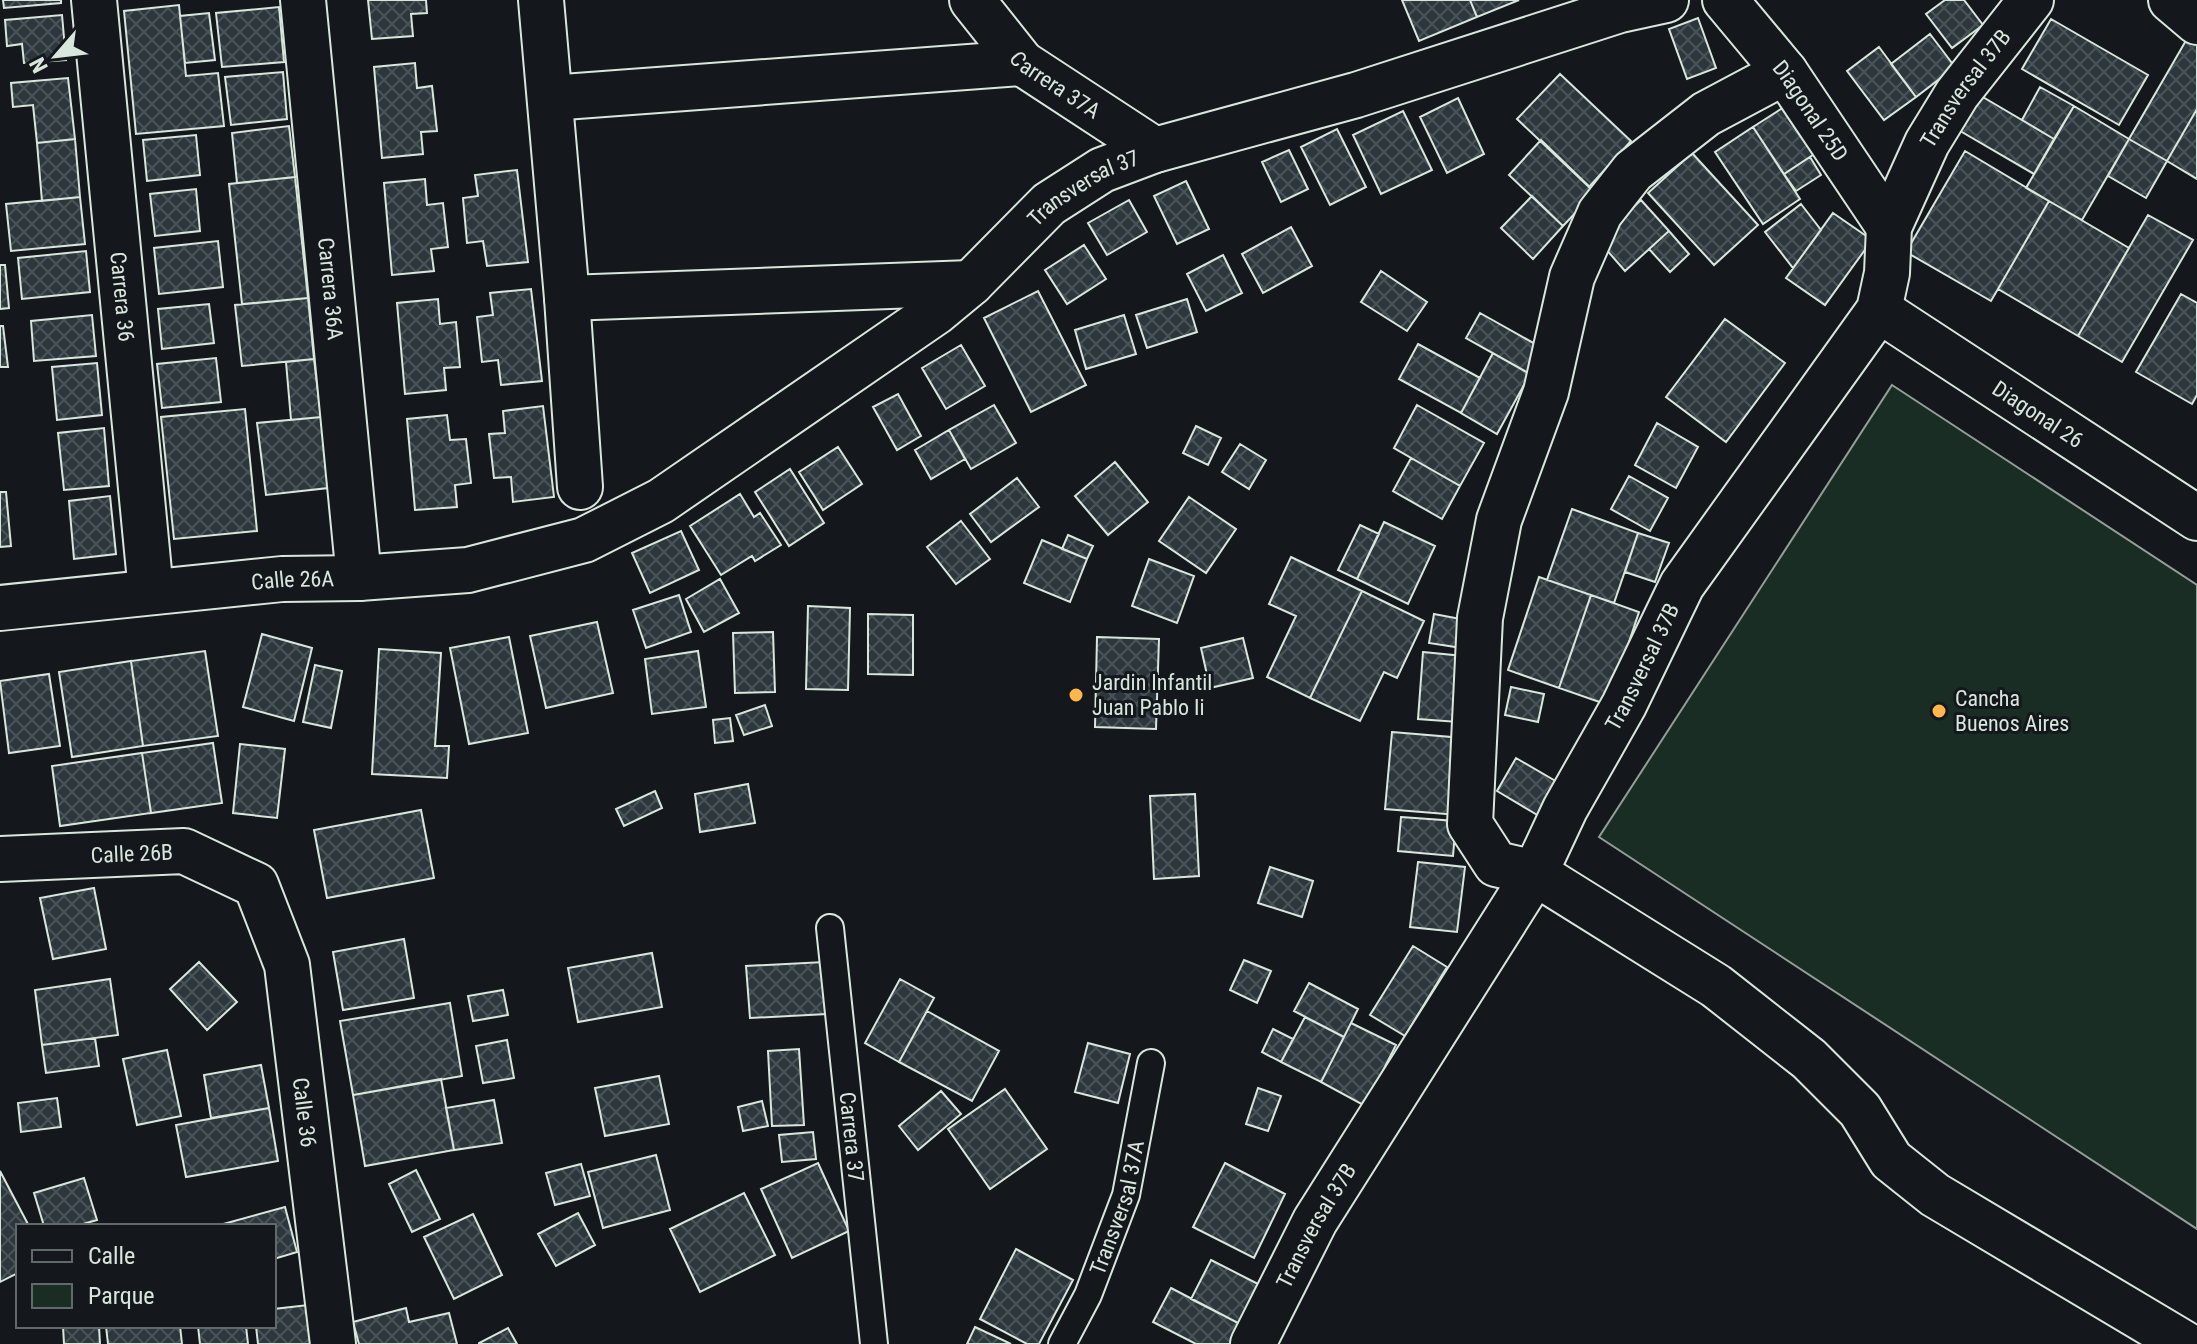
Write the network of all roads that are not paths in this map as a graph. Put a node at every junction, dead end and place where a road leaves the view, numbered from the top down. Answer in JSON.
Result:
{"nodes":[{"id":1,"x":94,"y":0,"type":"edge"},
{"id":2,"x":303,"y":0,"type":"edge"},
{"id":3,"x":541,"y":0,"type":"edge"},
{"id":4,"x":972,"y":0,"type":"edge"},
{"id":5,"x":1666,"y":0,"type":"edge"},
{"id":6,"x":1725,"y":0,"type":"edge"},
{"id":7,"x":2031,"y":0,"type":"edge"},
{"id":8,"x":2171,"y":0,"type":"edge"},
{"id":9,"x":2197,"y":22,"type":"edge"},
{"id":10,"x":1022,"y":63,"type":"junction"},
{"id":11,"x":1785,"y":72,"type":"junction"},
{"id":12,"x":550,"y":98,"type":"junction"},
{"id":13,"x":1155,"y":150,"type":"junction"},
{"id":14,"x":1889,"y":227,"type":"junction"},
{"id":15,"x":971,"y":283,"type":"junction"},
{"id":16,"x":567,"y":298,"type":"junction"},
{"id":17,"x":1879,"y":310,"type":"junction"},
{"id":18,"x":580,"y":487,"type":"dead end"},
{"id":19,"x":2197,"y":518,"type":"edge"},
{"id":20,"x":584,"y":540,"type":"joint"},
{"id":21,"x":359,"y":578,"type":"junction"},
{"id":22,"x":151,"y":592,"type":"junction"},
{"id":23,"x":0,"y":608,"type":"edge"},
{"id":24,"x":0,"y":859,"type":"edge"},
{"id":25,"x":1535,"y":873,"type":"junction"},
{"id":26,"x":256,"y":885,"type":"joint"},
{"id":27,"x":830,"y":928,"type":"dead end"},
{"id":28,"x":1151,"y":1063,"type":"dead end"},
{"id":29,"x":333,"y":1344,"type":"edge"},
{"id":30,"x":874,"y":1344,"type":"edge"},
{"id":31,"x":1062,"y":1344,"type":"edge"},
{"id":32,"x":1253,"y":1344,"type":"edge"},
{"id":33,"x":2185,"y":1344,"type":"edge"}],
"edges":[{"from":1,"to":22,"type":"street","name":"Carrera 36"},
{"from":2,"to":21,"type":"street","name":"Carrera 36A"},
{"from":3,"to":12,"type":"street"},
{"from":4,"to":10,"type":"street","name":"Carrera 37A"},
{"from":5,"to":13,"type":"street","name":"Transversal 37"},
{"from":6,"to":11,"type":"street","name":"Diagonal 25D"},
{"from":7,"to":14,"type":"street","name":"Transversal 37B"},
{"from":8,"to":9,"type":"street"},
{"from":10,"to":12,"type":"street"},
{"from":10,"to":13,"type":"street","name":"Carrera 37A"},
{"from":11,"to":14,"type":"street","name":"Diagonal 25D"},
{"from":11,"to":25,"type":"street"},
{"from":12,"to":16,"type":"street"},
{"from":13,"to":15,"type":"street","name":"Transversal 37"},
{"from":14,"to":17,"type":"street","name":"Transversal 37B"},
{"from":15,"to":16,"type":"street"},
{"from":15,"to":20,"type":"street","name":"Transversal 37"},
{"from":16,"to":18,"type":"street"},
{"from":17,"to":19,"type":"street","name":"Diagonal 26"},
{"from":17,"to":25,"type":"street","name":"Transversal 37B"},
{"from":20,"to":21,"type":"street","name":"Calle 26A"},
{"from":21,"to":22,"type":"street","name":"Calle 26A"},
{"from":22,"to":23,"type":"street","name":"Calle 26A"},
{"from":24,"to":26,"type":"street","name":"Calle 26B"},
{"from":25,"to":32,"type":"street","name":"Transversal 37B"},
{"from":25,"to":33,"type":"street"},
{"from":26,"to":29,"type":"street","name":"Calle 36"},
{"from":27,"to":30,"type":"lane","name":"Carrera 37"},
{"from":28,"to":31,"type":"lane","name":"Transversal 37A"}]}
